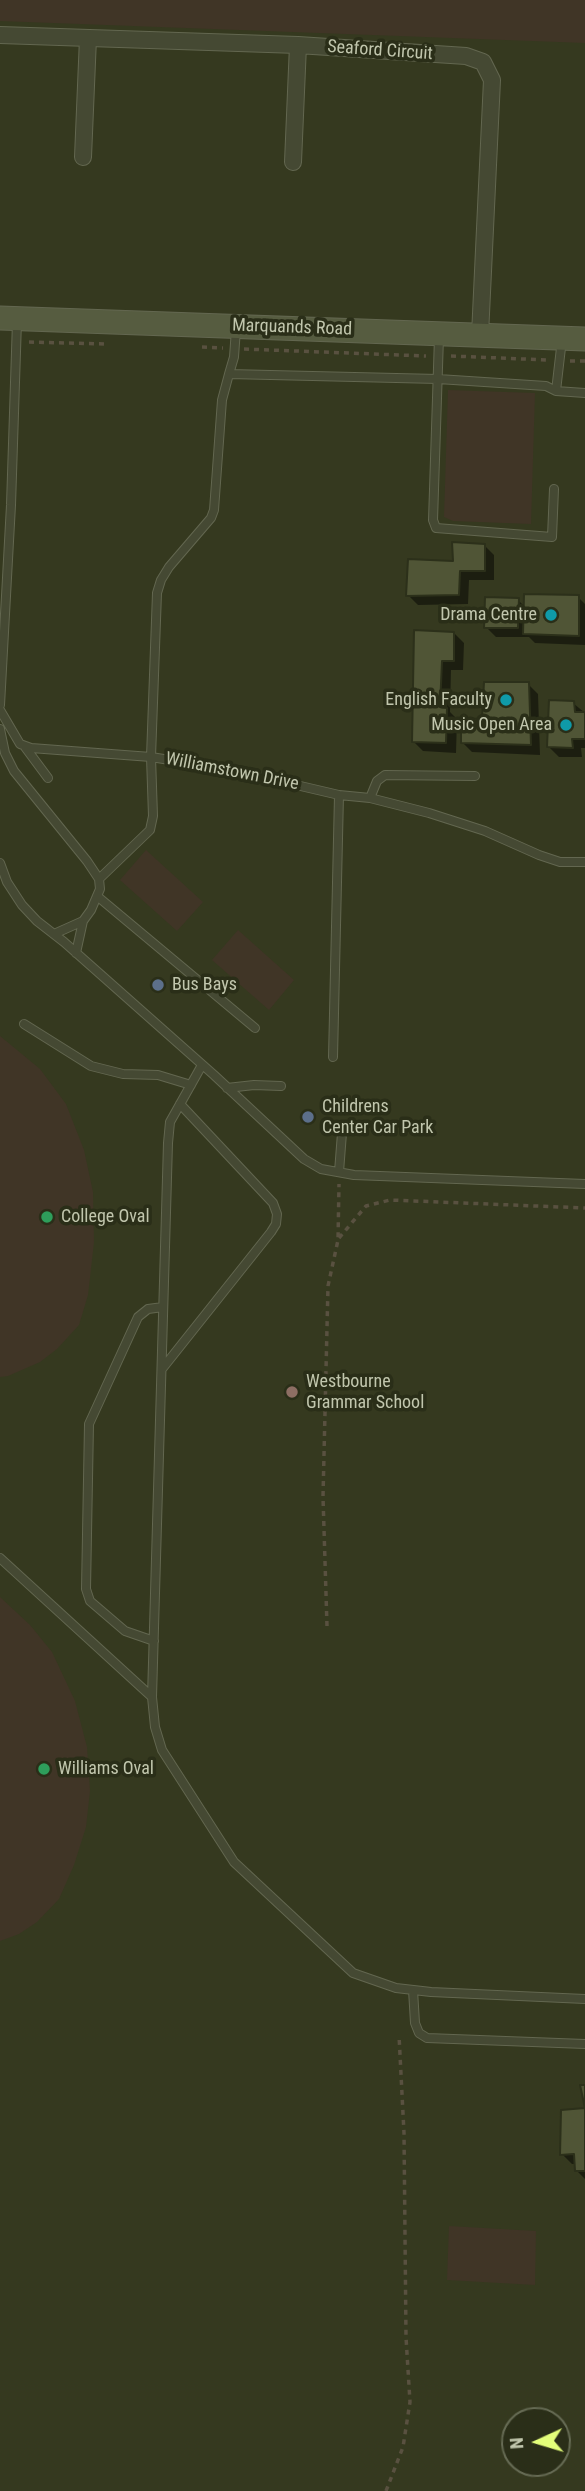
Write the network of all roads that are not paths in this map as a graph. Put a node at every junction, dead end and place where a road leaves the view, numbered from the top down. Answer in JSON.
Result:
{"nodes":[{"id":1,"x":0,"y":35,"type":"edge"},
{"id":2,"x":88,"y":38,"type":"junction"},
{"id":3,"x":298,"y":45,"type":"junction"},
{"id":4,"x":83,"y":157,"type":"dead end"},
{"id":5,"x":293,"y":162,"type":"dead end"},
{"id":6,"x":8,"y":318,"type":"edge"},
{"id":7,"x":237,"y":326,"type":"junction"},
{"id":8,"x":439,"y":334,"type":"junction"},
{"id":9,"x":480,"y":335,"type":"junction"},
{"id":10,"x":574,"y":338,"type":"edge"},
{"id":11,"x":229,"y":374,"type":"junction"},
{"id":12,"x":438,"y":379,"type":"junction"},
{"id":13,"x":556,"y":391,"type":"junction"},
{"id":14,"x":585,"y":393,"type":"edge"},
{"id":15,"x":554,"y":489,"type":"dead end"},
{"id":16,"x":0,"y":708,"type":"edge"},
{"id":17,"x":0,"y":729,"type":"edge"},
{"id":18,"x":25,"y":746,"type":"junction"},
{"id":19,"x":151,"y":757,"type":"junction"},
{"id":20,"x":475,"y":776,"type":"dead end"},
{"id":21,"x":48,"y":778,"type":"dead end"},
{"id":22,"x":340,"y":795,"type":"junction"},
{"id":23,"x":370,"y":798,"type":"junction"},
{"id":24,"x":585,"y":862,"type":"edge"},
{"id":25,"x":0,"y":863,"type":"edge"},
{"id":26,"x":99,"y":879,"type":"junction"},
{"id":27,"x":97,"y":896,"type":"junction"},
{"id":28,"x":83,"y":920,"type":"junction"},
{"id":29,"x":54,"y":934,"type":"junction"},
{"id":30,"x":76,"y":953,"type":"junction"},
{"id":31,"x":24,"y":1024,"type":"dead end"},
{"id":32,"x":255,"y":1028,"type":"dead end"},
{"id":33,"x":333,"y":1057,"type":"dead end"},
{"id":34,"x":202,"y":1065,"type":"junction"},
{"id":35,"x":191,"y":1085,"type":"junction"},
{"id":36,"x":281,"y":1086,"type":"dead end"},
{"id":37,"x":227,"y":1088,"type":"junction"},
{"id":38,"x":180,"y":1104,"type":"junction"},
{"id":39,"x":342,"y":1133,"type":"dead end"},
{"id":40,"x":339,"y":1172,"type":"junction"},
{"id":41,"x":585,"y":1184,"type":"edge"},
{"id":42,"x":163,"y":1307,"type":"junction"},
{"id":43,"x":162,"y":1369,"type":"junction"},
{"id":44,"x":0,"y":1558,"type":"edge"},
{"id":45,"x":154,"y":1642,"type":"junction"},
{"id":46,"x":152,"y":1697,"type":"junction"},
{"id":47,"x":413,"y":1990,"type":"junction"},
{"id":48,"x":585,"y":1999,"type":"edge"},
{"id":49,"x":585,"y":2044,"type":"edge"}],
"edges":[{"from":1,"to":2,"type":"street","name":"Seaford Circuit"},
{"from":2,"to":3,"type":"street","name":"Seaford Circuit"},
{"from":2,"to":4,"type":"street"},
{"from":3,"to":5,"type":"street"},
{"from":3,"to":9,"type":"street","name":"Seaford Circuit"},
{"from":6,"to":7,"type":"street","name":"Marquands Road"},
{"from":6,"to":16,"type":"lane"},
{"from":7,"to":8,"type":"street","name":"Marquands Road"},
{"from":7,"to":11,"type":"lane"},
{"from":8,"to":9,"type":"street","name":"Marquands Road"},
{"from":8,"to":12,"type":"lane"},
{"from":9,"to":10,"type":"street","name":"Marquands Road"},
{"from":10,"to":13,"type":"lane"},
{"from":11,"to":12,"type":"lane"},
{"from":11,"to":19,"type":"lane"},
{"from":12,"to":13,"type":"lane"},
{"from":12,"to":15,"type":"lane"},
{"from":13,"to":14,"type":"lane"},
{"from":16,"to":18,"type":"lane"},
{"from":17,"to":26,"type":"lane"},
{"from":18,"to":19,"type":"lane"},
{"from":18,"to":21,"type":"lane"},
{"from":19,"to":22,"type":"lane","name":"Williamstown Drive"},
{"from":19,"to":26,"type":"lane","name":"Williamstown Drive"},
{"from":20,"to":23,"type":"lane"},
{"from":22,"to":23,"type":"lane","name":"Williamstown Drive"},
{"from":22,"to":33,"type":"lane"},
{"from":23,"to":24,"type":"lane","name":"Williamstown Drive"},
{"from":25,"to":29,"type":"lane"},
{"from":26,"to":27,"type":"lane"},
{"from":27,"to":28,"type":"lane"},
{"from":27,"to":32,"type":"lane"},
{"from":28,"to":29,"type":"lane"},
{"from":28,"to":30,"type":"lane"},
{"from":29,"to":30,"type":"lane"},
{"from":30,"to":34,"type":"lane"},
{"from":31,"to":35,"type":"lane"},
{"from":34,"to":35,"type":"lane"},
{"from":34,"to":37,"type":"lane"},
{"from":35,"to":38,"type":"lane"},
{"from":36,"to":37,"type":"lane"},
{"from":37,"to":40,"type":"lane"},
{"from":38,"to":42,"type":"lane"},
{"from":38,"to":43,"type":"lane"},
{"from":39,"to":40,"type":"lane"},
{"from":40,"to":41,"type":"lane"},
{"from":42,"to":43,"type":"lane"},
{"from":42,"to":45,"type":"lane"},
{"from":43,"to":45,"type":"lane"},
{"from":44,"to":46,"type":"lane"},
{"from":45,"to":46,"type":"lane"},
{"from":46,"to":47,"type":"lane"},
{"from":47,"to":48,"type":"lane"},
{"from":47,"to":49,"type":"lane"}]}
